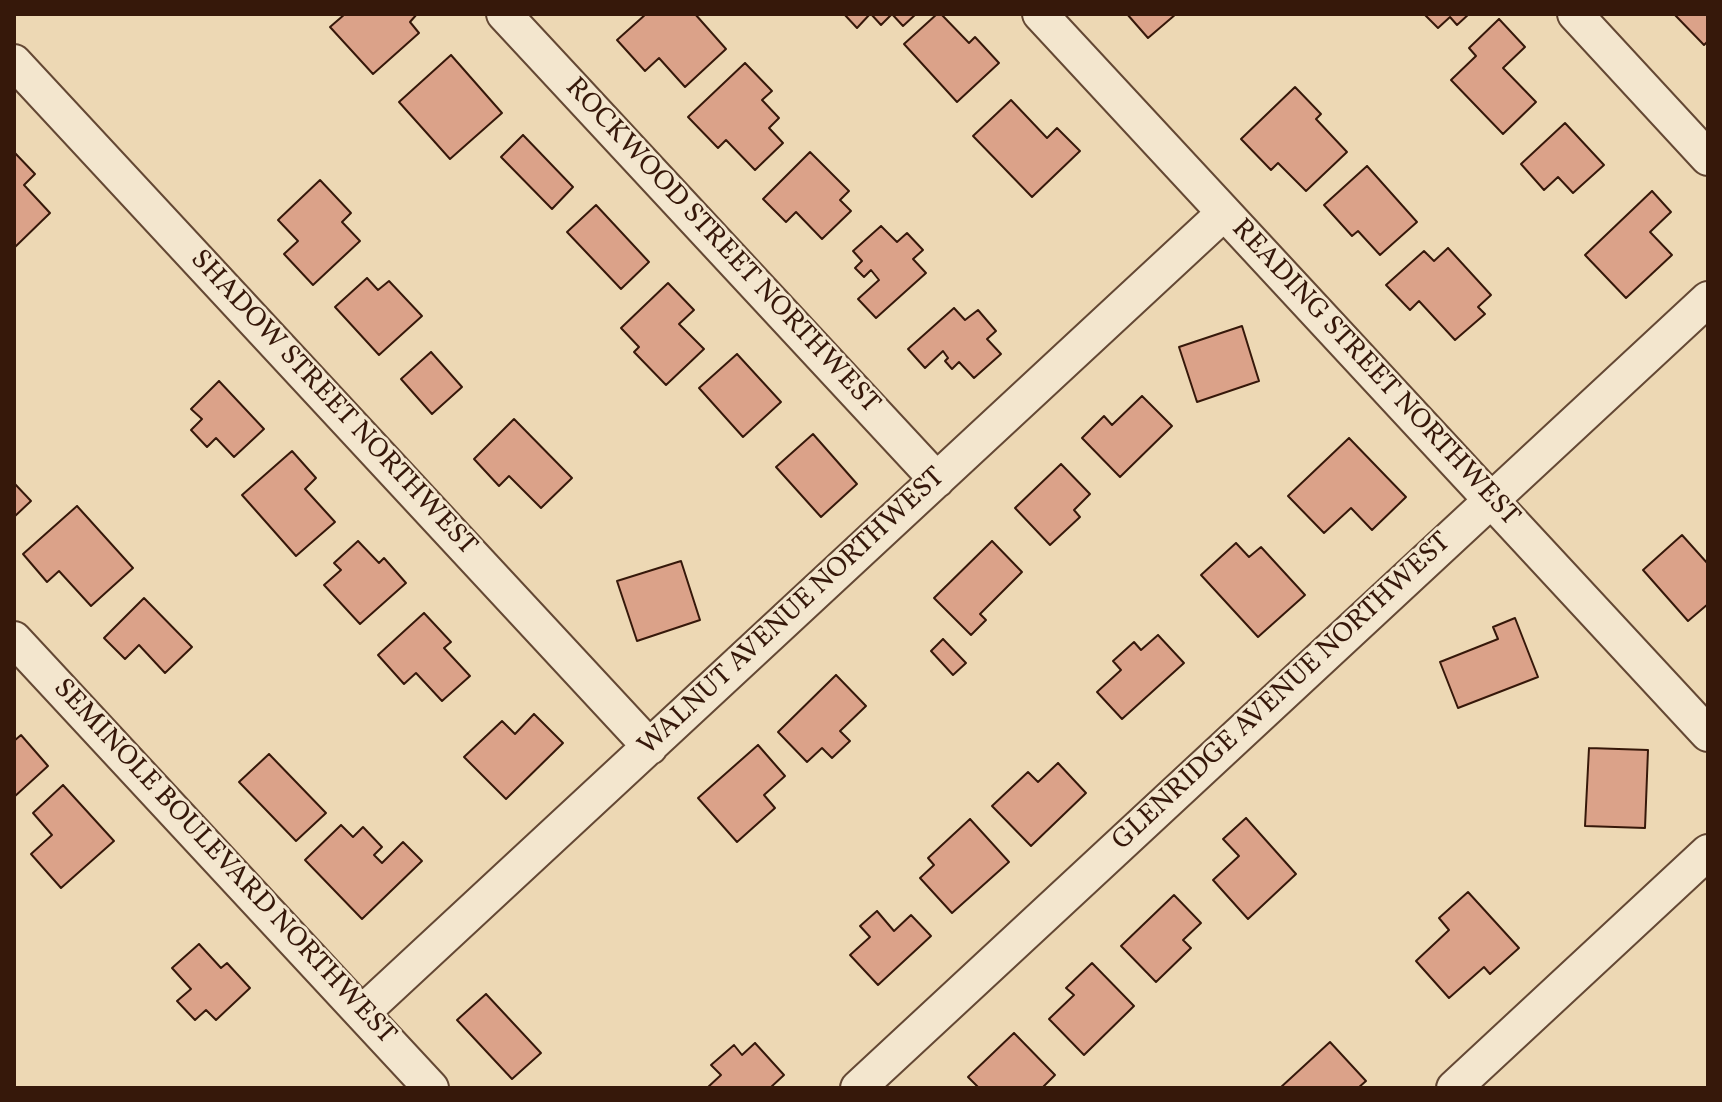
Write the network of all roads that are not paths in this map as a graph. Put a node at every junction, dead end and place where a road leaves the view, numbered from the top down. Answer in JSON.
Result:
{"nodes":[{"id":1,"x":504,"y":14,"type":"edge"},
{"id":2,"x":1040,"y":14,"type":"edge"},
{"id":3,"x":1575,"y":14,"type":"edge"},
{"id":4,"x":14,"y":62,"type":"edge"},
{"id":5,"x":1708,"y":158,"type":"edge"},
{"id":6,"x":1224,"y":213,"type":"junction"},
{"id":7,"x":1708,"y":299,"type":"edge"},
{"id":8,"x":937,"y":480,"type":"junction"},
{"id":9,"x":1491,"y":500,"type":"junction"},
{"id":10,"x":14,"y":639,"type":"edge"},
{"id":11,"x":1708,"y":734,"type":"edge"},
{"id":12,"x":650,"y":747,"type":"junction"},
{"id":13,"x":1708,"y":852,"type":"edge"},
{"id":14,"x":362,"y":1013,"type":"junction"},
{"id":15,"x":431,"y":1088,"type":"edge"},
{"id":16,"x":858,"y":1088,"type":"edge"},
{"id":17,"x":1454,"y":1088,"type":"edge"}],
"edges":[{"from":1,"to":8,"type":"street","name":"ROCKWOOD STREET NORTHWEST"},
{"from":2,"to":6,"type":"street","name":"READING STREET NORTHWEST"},
{"from":3,"to":5,"type":"street"},
{"from":4,"to":12,"type":"street","name":"SHADOW STREET NORTHWEST"},
{"from":6,"to":8,"type":"street","name":"WALNUT AVENUE NORTHWEST"},
{"from":6,"to":9,"type":"street","name":"READING STREET NORTHWEST"},
{"from":7,"to":9,"type":"street","name":"GLENRIDGE AVENUE NORTHWEST"},
{"from":8,"to":12,"type":"street","name":"WALNUT AVENUE NORTHWEST"},
{"from":9,"to":11,"type":"street","name":"READING STREET NORTHWEST"},
{"from":9,"to":16,"type":"street","name":"GLENRIDGE AVENUE NORTHWEST"},
{"from":10,"to":14,"type":"street","name":"SEMINOLE BOULEVARD NORTHWEST"},
{"from":12,"to":14,"type":"street","name":"WALNUT AVENUE NORTHWEST"},
{"from":13,"to":17,"type":"street"},
{"from":14,"to":15,"type":"street","name":"SEMINOLE BOULEVARD NORTHWEST"}]}
